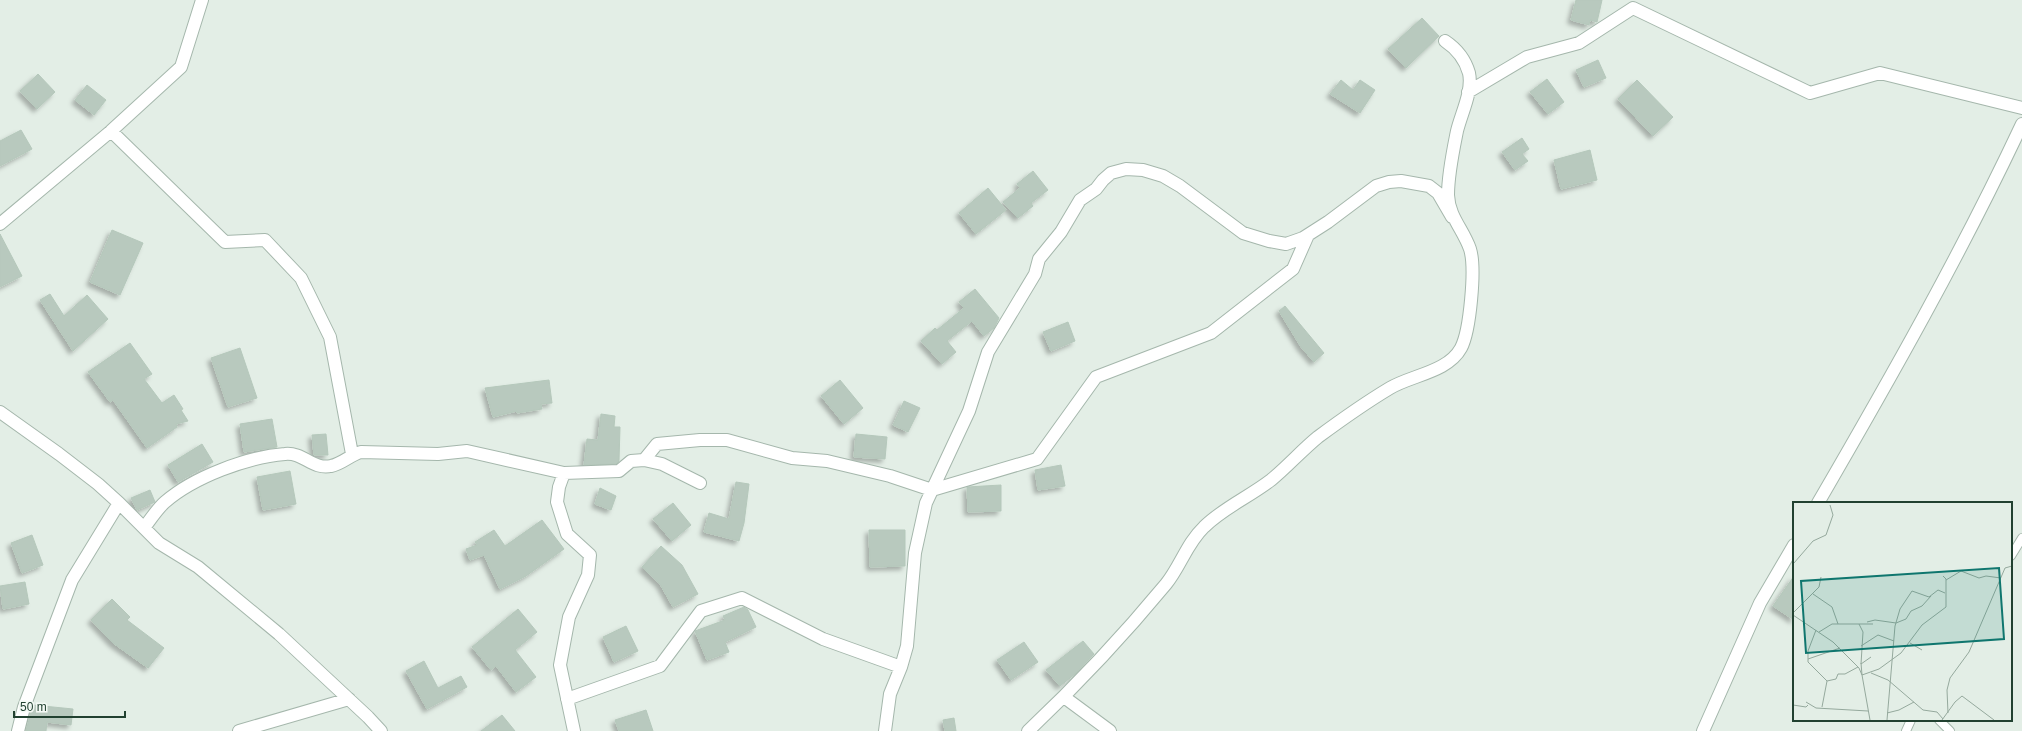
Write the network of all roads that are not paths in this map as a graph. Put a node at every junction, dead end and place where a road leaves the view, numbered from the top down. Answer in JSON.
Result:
{"nodes":[{"id":1,"x":202,"y":0,"type":"edge"},
{"id":2,"x":1445,"y":41,"type":"dead end"},
{"id":3,"x":1468,"y":92,"type":"junction"},
{"id":4,"x":2022,"y":108,"type":"edge"},
{"id":5,"x":2022,"y":124,"type":"edge"},
{"id":6,"x":111,"y":131,"type":"junction"},
{"id":7,"x":1452,"y":217,"type":"junction"},
{"id":8,"x":0,"y":224,"type":"edge"},
{"id":9,"x":1308,"y":235,"type":"junction"},
{"id":10,"x":0,"y":412,"type":"edge"},
{"id":11,"x":352,"y":454,"type":"junction"},
{"id":12,"x":644,"y":460,"type":"junction"},
{"id":13,"x":564,"y":473,"type":"junction"},
{"id":14,"x":700,"y":483,"type":"dead end"},
{"id":15,"x":932,"y":490,"type":"junction"},
{"id":16,"x":1819,"y":502,"type":"edge"},
{"id":17,"x":119,"y":503,"type":"junction"},
{"id":18,"x":144,"y":528,"type":"junction"},
{"id":19,"x":2022,"y":538,"type":"edge"},
{"id":20,"x":1793,"y":547,"type":"edge"},
{"id":21,"x":2012,"y":554,"type":"edge"},
{"id":22,"x":901,"y":667,"type":"junction"},
{"id":23,"x":1064,"y":697,"type":"junction"},
{"id":24,"x":349,"y":699,"type":"junction"},
{"id":25,"x":567,"y":699,"type":"junction"},
{"id":26,"x":1911,"y":721,"type":"edge"},
{"id":27,"x":1940,"y":721,"type":"edge"},
{"id":28,"x":18,"y":731,"type":"edge"},
{"id":29,"x":239,"y":731,"type":"edge"},
{"id":30,"x":381,"y":731,"type":"edge"},
{"id":31,"x":574,"y":731,"type":"edge"},
{"id":32,"x":885,"y":731,"type":"edge"},
{"id":33,"x":1028,"y":731,"type":"edge"},
{"id":34,"x":1110,"y":731,"type":"edge"},
{"id":35,"x":1703,"y":731,"type":"edge"},
{"id":36,"x":1906,"y":731,"type":"edge"},
{"id":37,"x":1950,"y":731,"type":"edge"}],
"edges":[{"from":1,"to":6,"type":"street"},
{"from":2,"to":3,"type":"street"},
{"from":3,"to":4,"type":"street"},
{"from":3,"to":7,"type":"street"},
{"from":5,"to":16,"type":"street"},
{"from":6,"to":8,"type":"street"},
{"from":6,"to":11,"type":"street"},
{"from":7,"to":9,"type":"street"},
{"from":7,"to":23,"type":"street"},
{"from":9,"to":15,"type":"street"},
{"from":9,"to":15,"type":"street"},
{"from":10,"to":17,"type":"street"},
{"from":11,"to":13,"type":"street"},
{"from":11,"to":18,"type":"street"},
{"from":12,"to":13,"type":"street"},
{"from":12,"to":14,"type":"street"},
{"from":12,"to":15,"type":"street"},
{"from":13,"to":25,"type":"street"},
{"from":15,"to":22,"type":"street"},
{"from":17,"to":18,"type":"street"},
{"from":17,"to":28,"type":"street"},
{"from":18,"to":24,"type":"street"},
{"from":19,"to":21,"type":"lane"},
{"from":20,"to":35,"type":"street"},
{"from":22,"to":25,"type":"street"},
{"from":22,"to":32,"type":"street"},
{"from":23,"to":33,"type":"street"},
{"from":23,"to":34,"type":"street"},
{"from":24,"to":29,"type":"street"},
{"from":24,"to":30,"type":"street"},
{"from":25,"to":31,"type":"street"},
{"from":26,"to":36,"type":"lane"},
{"from":27,"to":37,"type":"lane"}]}
